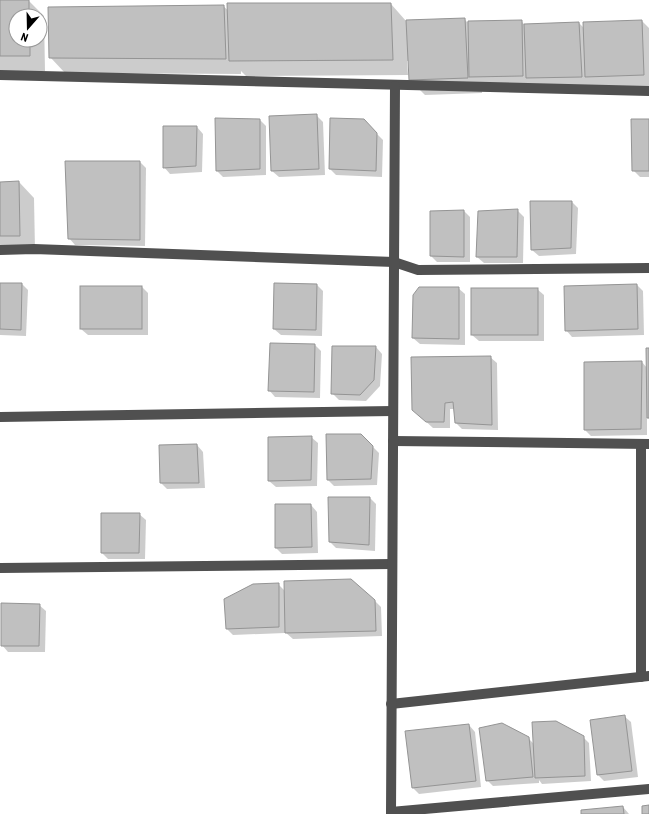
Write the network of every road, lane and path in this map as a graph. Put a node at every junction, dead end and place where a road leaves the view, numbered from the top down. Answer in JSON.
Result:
{"nodes":[{"id":1,"x":0,"y":75,"type":"edge"},
{"id":2,"x":395,"y":86,"type":"dead end"},
{"id":3,"x":649,"y":91,"type":"edge"},
{"id":4,"x":0,"y":250,"type":"edge"},
{"id":5,"x":394,"y":262,"type":"junction"},
{"id":6,"x":649,"y":268,"type":"edge"},
{"id":7,"x":393,"y":411,"type":"junction"},
{"id":8,"x":0,"y":417,"type":"edge"},
{"id":9,"x":393,"y":441,"type":"junction"},
{"id":10,"x":645,"y":444,"type":"edge"},
{"id":11,"x":392,"y":564,"type":"junction"},
{"id":12,"x":0,"y":568,"type":"edge"},
{"id":13,"x":645,"y":676,"type":"edge"},
{"id":14,"x":392,"y":704,"type":"junction"},
{"id":15,"x":649,"y":789,"type":"edge"},
{"id":16,"x":390,"y":813,"type":"edge"}],
"edges":[{"from":1,"to":3,"type":"street"},
{"from":2,"to":5,"type":"street"},
{"from":4,"to":5,"type":"street"},
{"from":5,"to":6,"type":"street"},
{"from":5,"to":7,"type":"street"},
{"from":7,"to":8,"type":"street"},
{"from":7,"to":9,"type":"street"},
{"from":9,"to":10,"type":"street"},
{"from":9,"to":11,"type":"street"},
{"from":10,"to":13,"type":"street"},
{"from":11,"to":12,"type":"street"},
{"from":11,"to":14,"type":"street"},
{"from":13,"to":14,"type":"street"},
{"from":14,"to":16,"type":"street"},
{"from":15,"to":16,"type":"street"}]}
